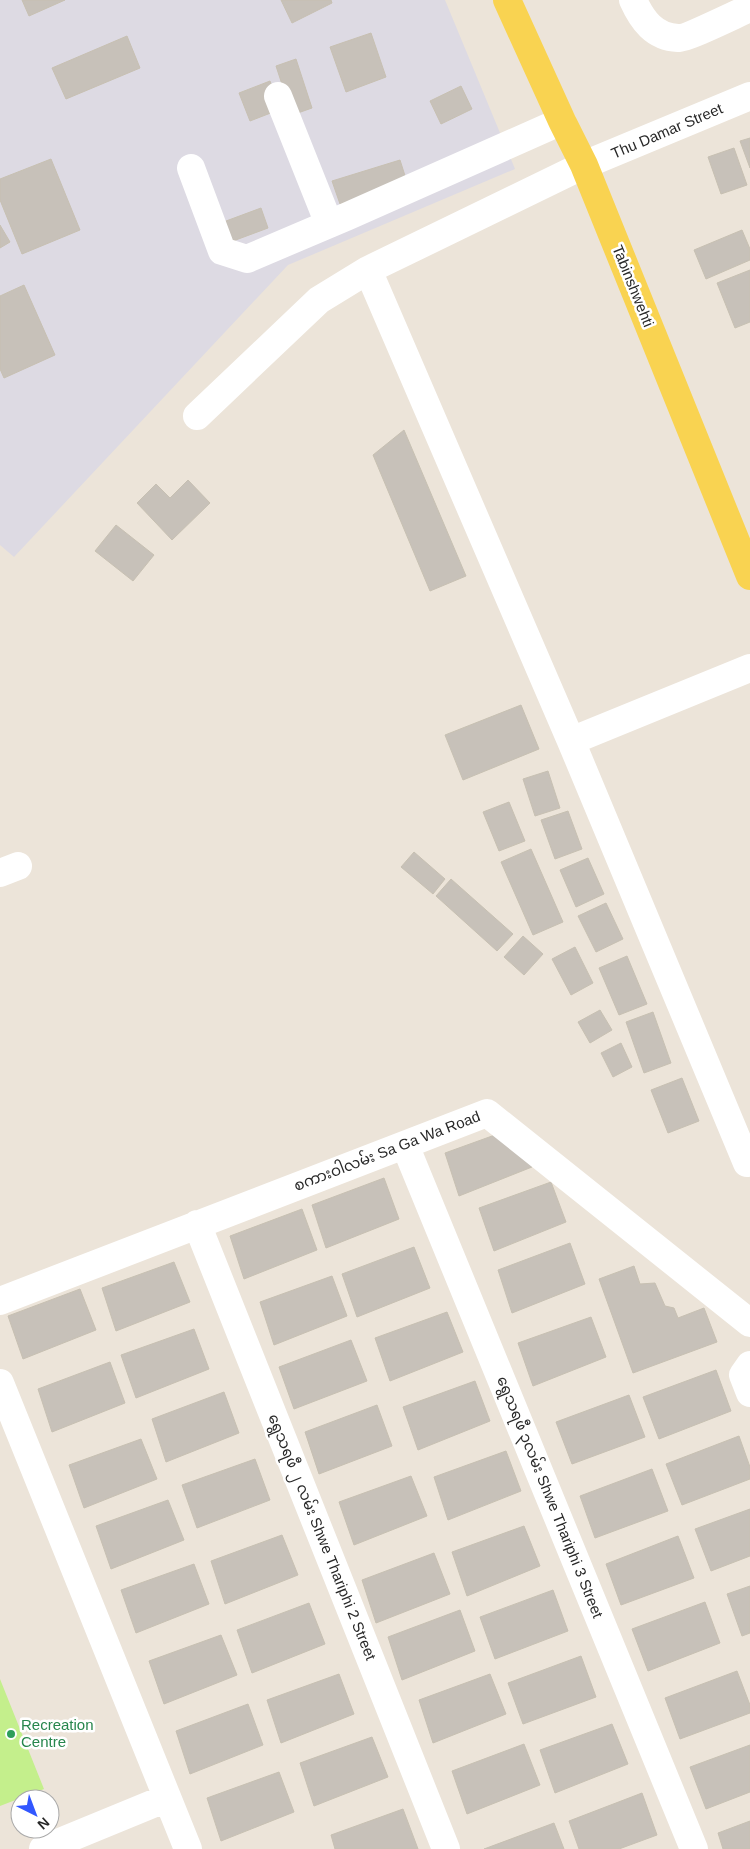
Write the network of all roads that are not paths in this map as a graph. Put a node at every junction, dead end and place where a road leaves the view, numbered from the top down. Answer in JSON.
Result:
{"nodes":[{"id":1,"x":507,"y":0,"type":"edge"},
{"id":2,"x":633,"y":0,"type":"edge"},
{"id":3,"x":750,"y":8,"type":"edge"},
{"id":4,"x":278,"y":96,"type":"dead end"},
{"id":5,"x":750,"y":96,"type":"edge"},
{"id":6,"x":562,"y":121,"type":"junction"},
{"id":7,"x":584,"y":165,"type":"junction"},
{"id":8,"x":191,"y":168,"type":"dead end"},
{"id":9,"x":329,"y":224,"type":"junction"},
{"id":10,"x":368,"y":270,"type":"junction"},
{"id":11,"x":197,"y":416,"type":"dead end"},
{"id":12,"x":750,"y":576,"type":"edge"},
{"id":13,"x":750,"y":668,"type":"edge"},
{"id":14,"x":572,"y":741,"type":"junction"},
{"id":15,"x":405,"y":1145,"type":"junction"},
{"id":16,"x":747,"y":1163,"type":"dead end"},
{"id":17,"x":196,"y":1224,"type":"junction"},
{"id":18,"x":0,"y":1300,"type":"edge"},
{"id":19,"x":750,"y":1323,"type":"edge"},
{"id":20,"x":750,"y":1365,"type":"edge"},
{"id":21,"x":0,"y":1383,"type":"edge"},
{"id":22,"x":750,"y":1393,"type":"edge"},
{"id":23,"x":167,"y":1798,"type":"junction"},
{"id":24,"x":43,"y":1849,"type":"edge"},
{"id":25,"x":188,"y":1849,"type":"edge"},
{"id":26,"x":446,"y":1849,"type":"edge"},
{"id":27,"x":694,"y":1849,"type":"edge"}],
"edges":[{"from":1,"to":6,"type":"main road","name":"Tabinshwehti"},
{"from":2,"to":3,"type":"street"},
{"from":4,"to":9,"type":"street"},
{"from":5,"to":7,"type":"street","name":"Thu Damar Street"},
{"from":6,"to":7,"type":"main road","name":"Tabinshwehti"},
{"from":6,"to":9,"type":"street"},
{"from":7,"to":10,"type":"street","name":"Thu Damar Street"},
{"from":7,"to":12,"type":"main road","name":"Tabinshwehti"},
{"from":8,"to":9,"type":"street"},
{"from":10,"to":11,"type":"street","name":"Thu Damar Street"},
{"from":10,"to":14,"type":"street"},
{"from":13,"to":14,"type":"street"},
{"from":14,"to":16,"type":"street"},
{"from":15,"to":17,"type":"street","name":"စကားဝါလမ်း Sa Ga Wa Road"},
{"from":15,"to":19,"type":"street","name":"စကားဝါလမ်း Sa Ga Wa Road"},
{"from":15,"to":27,"type":"street","name":"ရွေသရဖီ ၃လမ်း Shwe Thariphi 3 Street"},
{"from":17,"to":18,"type":"street","name":"စကားဝါလမ်း Sa Ga Wa Road"},
{"from":17,"to":26,"type":"street","name":"ရွေသရဖီ ၂ လမ်း Shwe Thariphi 2 Street"},
{"from":20,"to":22,"type":"street"},
{"from":21,"to":23,"type":"street"},
{"from":23,"to":24,"type":"street"},
{"from":23,"to":25,"type":"street"}]}
